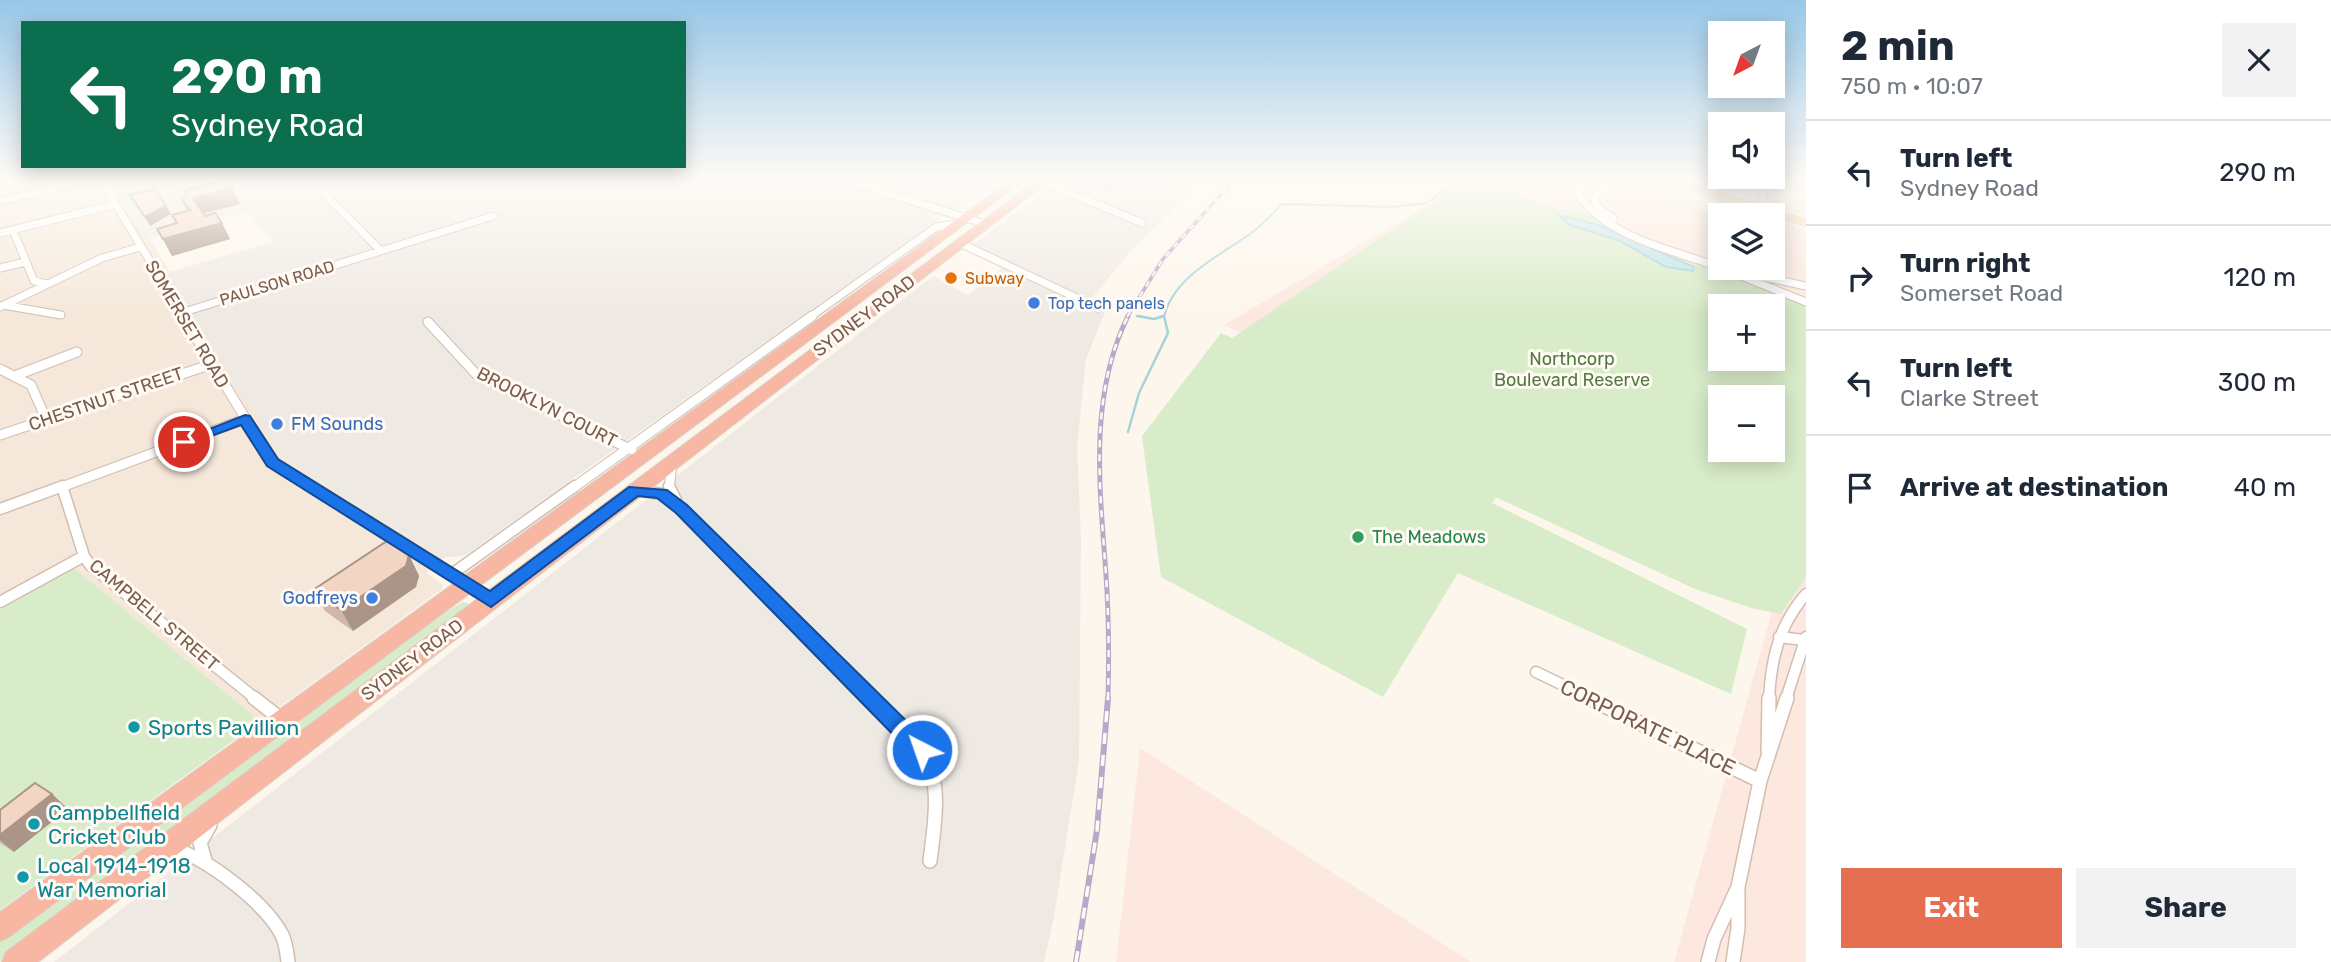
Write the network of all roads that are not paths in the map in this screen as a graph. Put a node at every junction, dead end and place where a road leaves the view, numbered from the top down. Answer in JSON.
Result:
{"nodes":[{"id":1,"x":33,"y":225,"type":"edge"},
{"id":2,"x":128,"y":225,"type":"edge"},
{"id":3,"x":355,"y":225,"type":"edge"},
{"id":4,"x":463,"y":225,"type":"edge"},
{"id":5,"x":955,"y":225,"type":"edge"},
{"id":6,"x":985,"y":225,"type":"edge"},
{"id":7,"x":1617,"y":225,"type":"edge"},
{"id":8,"x":1627,"y":225,"type":"edge"},
{"id":9,"x":13,"y":230,"type":"junction"},
{"id":10,"x":0,"y":233,"type":"edge"},
{"id":11,"x":960,"y":243,"type":"junction"},
{"id":12,"x":140,"y":247,"type":"junction"},
{"id":13,"x":380,"y":250,"type":"junction"},
{"id":14,"x":1708,"y":261,"type":"edge"},
{"id":15,"x":1708,"y":261,"type":"edge"},
{"id":16,"x":25,"y":262,"type":"junction"},
{"id":17,"x":0,"y":268,"type":"edge"},
{"id":18,"x":1759,"y":280,"type":"edge"},
{"id":19,"x":1764,"y":280,"type":"edge"},
{"id":20,"x":1774,"y":280,"type":"edge"},
{"id":21,"x":46,"y":284,"type":"junction"},
{"id":22,"x":1806,"y":287,"type":"edge"},
{"id":23,"x":1792,"y":292,"type":"junction"},
{"id":24,"x":1806,"y":296,"type":"edge"},
{"id":25,"x":1806,"y":302,"type":"edge"},
{"id":26,"x":2,"y":306,"type":"edge"},
{"id":27,"x":1098,"y":308,"type":"dead end"},
{"id":28,"x":181,"y":313,"type":"junction"},
{"id":29,"x":61,"y":315,"type":"dead end"},
{"id":30,"x":428,"y":322,"type":"dead end"},
{"id":31,"x":77,"y":352,"type":"dead end"},
{"id":32,"x":212,"y":364,"type":"junction"},
{"id":33,"x":0,"y":369,"type":"edge"},
{"id":34,"x":17,"y":375,"type":"junction"},
{"id":35,"x":46,"y":419,"type":"junction"},
{"id":36,"x":245,"y":419,"type":"junction"},
{"id":37,"x":0,"y":435,"type":"edge"},
{"id":38,"x":635,"y":451,"type":"junction"},
{"id":39,"x":676,"y":459,"type":"junction"},
{"id":40,"x":62,"y":486,"type":"junction"},
{"id":41,"x":635,"y":490,"type":"junction"},
{"id":42,"x":0,"y":509,"type":"edge"},
{"id":43,"x":681,"y":509,"type":"junction"},
{"id":44,"x":500,"y":541,"type":"junction"},
{"id":45,"x":84,"y":556,"type":"junction"},
{"id":46,"x":491,"y":566,"type":"junction"},
{"id":47,"x":460,"y":579,"type":"junction"},
{"id":48,"x":1806,"y":594,"type":"edge"},
{"id":49,"x":491,"y":600,"type":"junction"},
{"id":50,"x":0,"y":602,"type":"edge"},
{"id":51,"x":1779,"y":638,"type":"junction"},
{"id":52,"x":1805,"y":638,"type":"edge"},
{"id":53,"x":1536,"y":673,"type":"dead end"},
{"id":54,"x":282,"y":720,"type":"junction"},
{"id":55,"x":1768,"y":758,"type":"junction"},
{"id":56,"x":1760,"y":781,"type":"junction"},
{"id":57,"x":238,"y":793,"type":"junction"},
{"id":58,"x":163,"y":851,"type":"junction"},
{"id":59,"x":205,"y":860,"type":"junction"},
{"id":60,"x":930,"y":861,"type":"dead end"},
{"id":61,"x":1738,"y":887,"type":"junction"},
{"id":62,"x":0,"y":928,"type":"edge"},
{"id":63,"x":16,"y":962,"type":"edge"},
{"id":64,"x":288,"y":962,"type":"edge"},
{"id":65,"x":1708,"y":962,"type":"edge"},
{"id":66,"x":1733,"y":962,"type":"edge"}],
"edges":[{"from":1,"to":9,"type":"street"},
{"from":2,"to":12,"type":"street","name":"SOMERSET ROAD"},
{"from":3,"to":13,"type":"street"},
{"from":4,"to":13,"type":"street","name":"PAULSON ROAD"},
{"from":5,"to":38,"type":"highway","name":"SYDNEY ROAD"},
{"from":6,"to":11,"type":"highway","name":"SYDNEY ROAD"},
{"from":7,"to":14,"type":"street"},
{"from":8,"to":15,"type":"street"},
{"from":9,"to":10,"type":"street"},
{"from":9,"to":16,"type":"street"},
{"from":11,"to":27,"type":"street"},
{"from":11,"to":39,"type":"highway","name":"SYDNEY ROAD"},
{"from":12,"to":21,"type":"street"},
{"from":12,"to":28,"type":"street","name":"SOMERSET ROAD"},
{"from":13,"to":28,"type":"street","name":"PAULSON ROAD"},
{"from":16,"to":17,"type":"street"},
{"from":16,"to":21,"type":"street"},
{"from":18,"to":23,"type":"street"},
{"from":19,"to":23,"type":"street"},
{"from":20,"to":22,"type":"street"},
{"from":21,"to":26,"type":"street"},
{"from":22,"to":23,"type":"street"},
{"from":23,"to":24,"type":"street"},
{"from":23,"to":25,"type":"street"},
{"from":26,"to":29,"type":"street"},
{"from":28,"to":32,"type":"street","name":"SOMERSET ROAD"},
{"from":30,"to":38,"type":"street","name":"BROOKLYN COURT"},
{"from":31,"to":34,"type":"street"},
{"from":32,"to":35,"type":"street","name":"CHESTNUT STREET"},
{"from":32,"to":36,"type":"street","name":"SOMERSET ROAD"},
{"from":33,"to":34,"type":"street"},
{"from":34,"to":35,"type":"street"},
{"from":35,"to":37,"type":"street","name":"CHESTNUT STREET"},
{"from":36,"to":40,"type":"street"},
{"from":36,"to":47,"type":"street","name":"SOMERSET ROAD"},
{"from":38,"to":44,"type":"street","name":"SYDNEY ROAD"},
{"from":38,"to":46,"type":"highway","name":"SYDNEY ROAD"},
{"from":39,"to":41,"type":"highway","name":"SYDNEY ROAD"},
{"from":39,"to":43,"type":"street"},
{"from":40,"to":42,"type":"street"},
{"from":40,"to":45,"type":"street","name":"CAMPBELL STREET"},
{"from":41,"to":43,"type":"street"},
{"from":41,"to":49,"type":"highway","name":"SYDNEY ROAD"},
{"from":43,"to":60,"type":"street"},
{"from":44,"to":46,"type":"street"},
{"from":44,"to":47,"type":"street","name":"SYDNEY ROAD"},
{"from":45,"to":50,"type":"street"},
{"from":45,"to":54,"type":"street","name":"CAMPBELL STREET"},
{"from":46,"to":47,"type":"highway","name":"SYDNEY ROAD"},
{"from":47,"to":49,"type":"street","name":"SOMERSET ROAD"},
{"from":47,"to":54,"type":"highway","name":"SYDNEY ROAD"},
{"from":48,"to":51,"type":"street"},
{"from":49,"to":57,"type":"highway","name":"SYDNEY ROAD"},
{"from":51,"to":52,"type":"street"},
{"from":51,"to":55,"type":"street"},
{"from":52,"to":55,"type":"street"},
{"from":53,"to":56,"type":"street","name":"CORPORATE PLACE"},
{"from":54,"to":62,"type":"highway","name":"SYDNEY ROAD"},
{"from":55,"to":56,"type":"street"},
{"from":56,"to":61,"type":"street"},
{"from":57,"to":58,"type":"highway","name":"SYDNEY ROAD"},
{"from":57,"to":59,"type":"street"},
{"from":58,"to":59,"type":"street"},
{"from":58,"to":63,"type":"highway","name":"SYDNEY ROAD"},
{"from":59,"to":64,"type":"street"},
{"from":61,"to":65,"type":"street"},
{"from":61,"to":66,"type":"street"}]}
